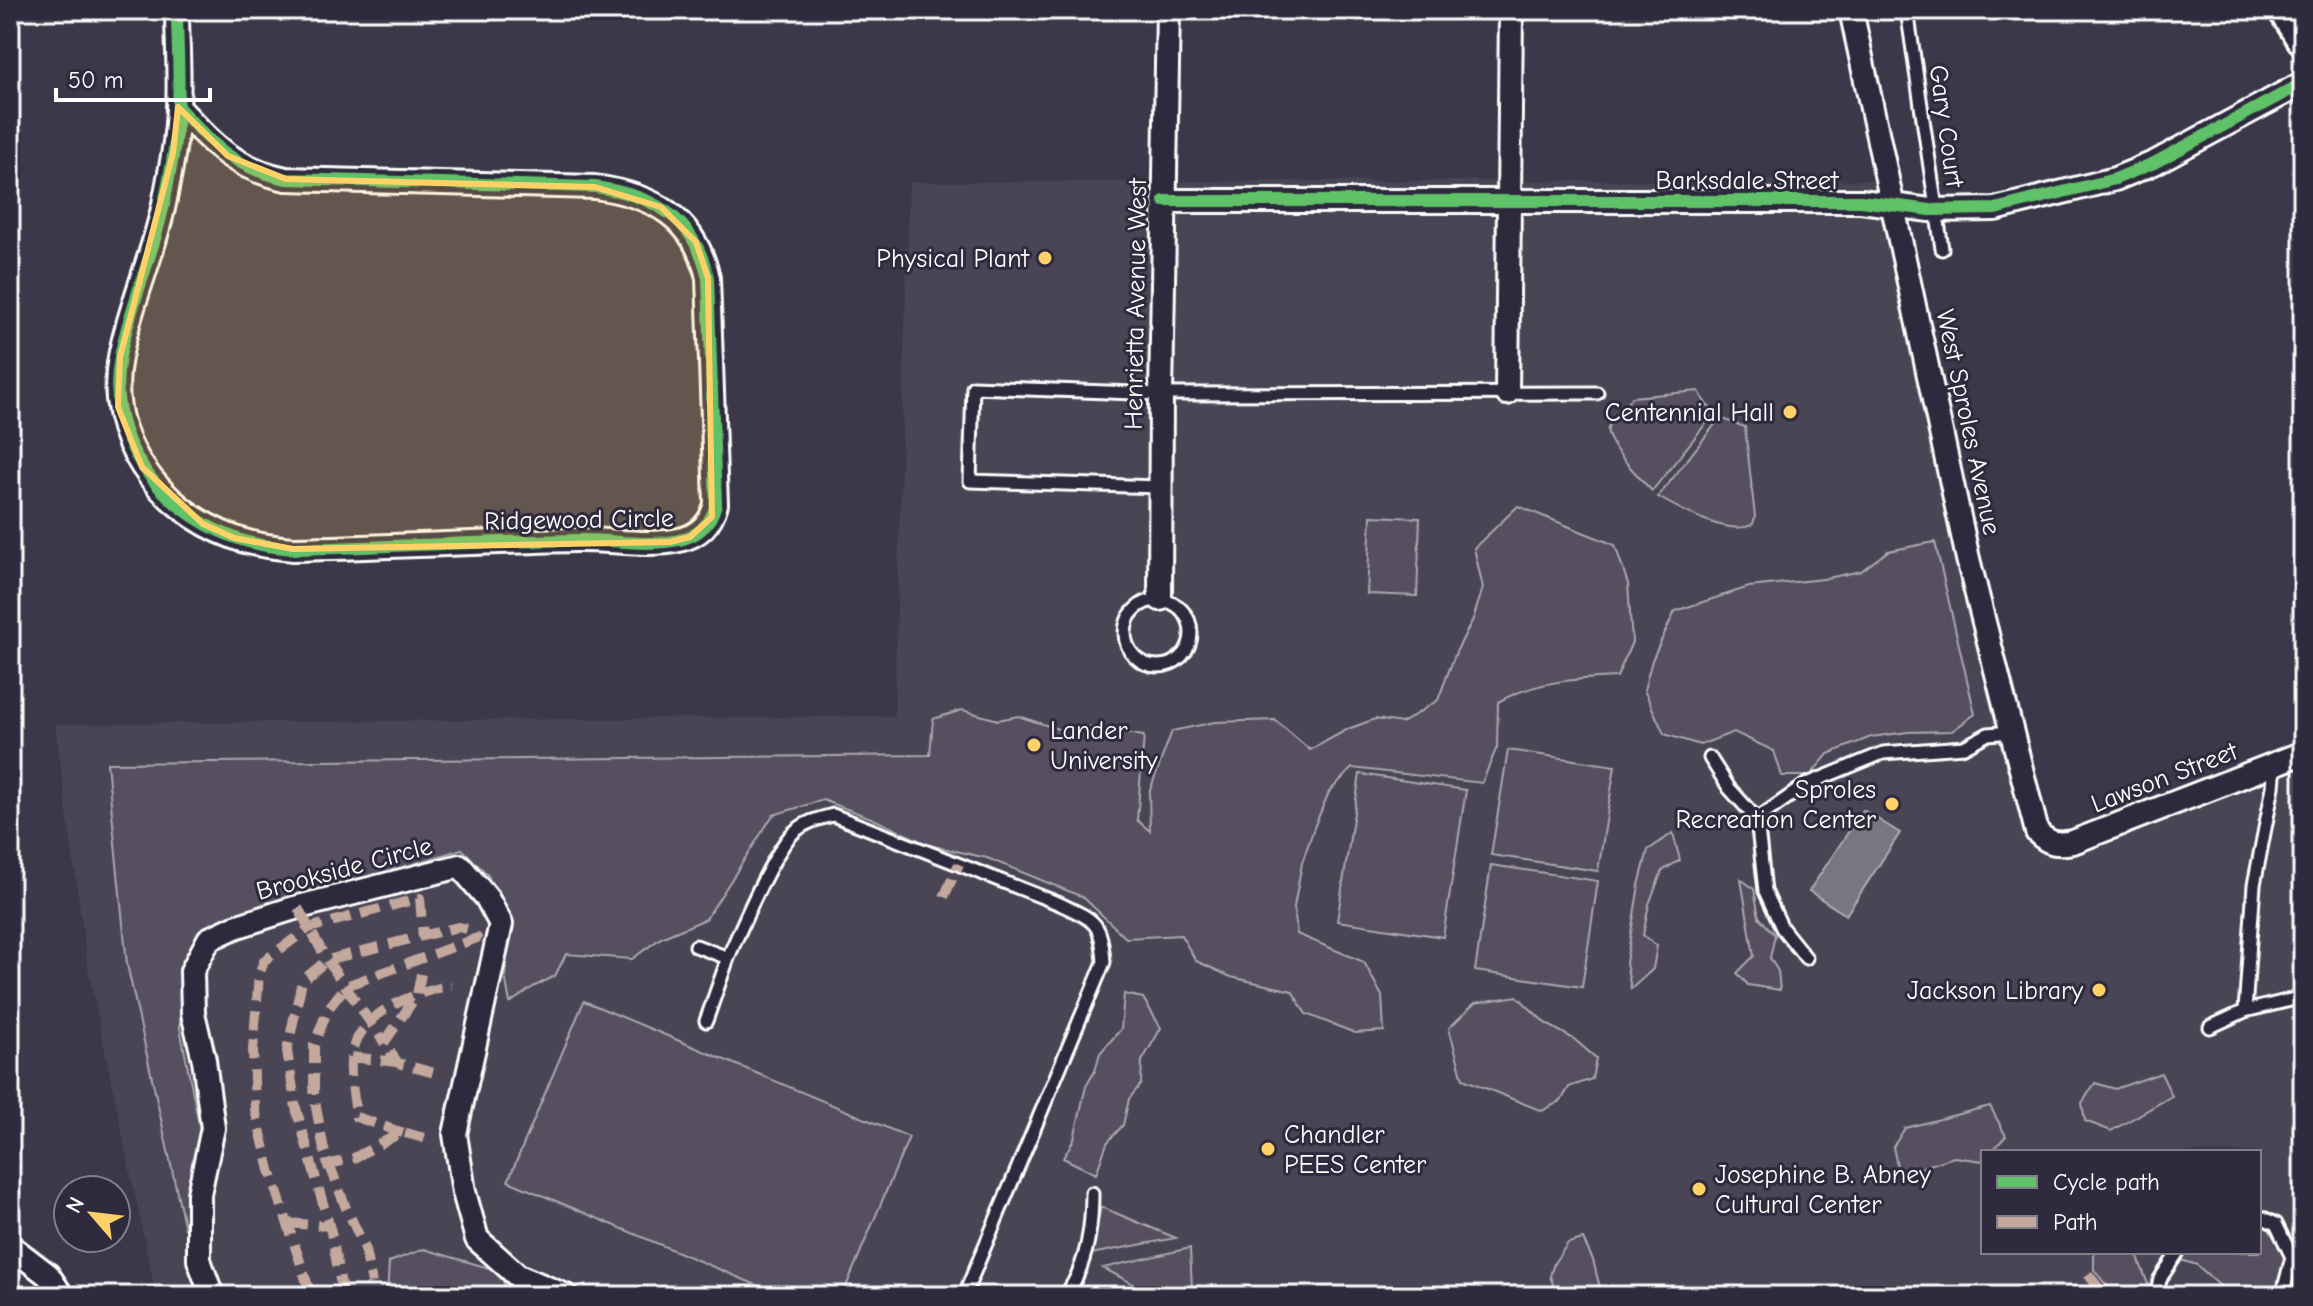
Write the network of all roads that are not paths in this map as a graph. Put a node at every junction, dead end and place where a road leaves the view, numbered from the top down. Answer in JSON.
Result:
{"nodes":[{"id":1,"x":177,"y":10,"type":"edge"},
{"id":2,"x":1168,"y":10,"type":"edge"},
{"id":3,"x":1511,"y":10,"type":"edge"},
{"id":4,"x":1851,"y":10,"type":"edge"},
{"id":5,"x":1907,"y":10,"type":"edge"},
{"id":6,"x":2285,"y":10,"type":"edge"},
{"id":7,"x":2303,"y":38,"type":"edge"},
{"id":8,"x":2303,"y":83,"type":"edge"},
{"id":9,"x":178,"y":107,"type":"junction"},
{"id":10,"x":1164,"y":201,"type":"junction"},
{"id":11,"x":1508,"y":203,"type":"junction"},
{"id":12,"x":1895,"y":205,"type":"junction"},
{"id":13,"x":1942,"y":249,"type":"dead end"},
{"id":14,"x":1507,"y":393,"type":"junction"},
{"id":15,"x":1597,"y":393,"type":"dead end"},
{"id":16,"x":1161,"y":394,"type":"junction"},
{"id":17,"x":1160,"y":487,"type":"junction"},
{"id":18,"x":1160,"y":599,"type":"junction"},
{"id":19,"x":2011,"y":732,"type":"junction"},
{"id":20,"x":2303,"y":753,"type":"edge"},
{"id":21,"x":1710,"y":758,"type":"dead end"},
{"id":22,"x":2275,"y":764,"type":"junction"},
{"id":23,"x":1757,"y":819,"type":"junction"},
{"id":24,"x":2045,"y":839,"type":"joint"},
{"id":25,"x":696,"y":946,"type":"dead end"},
{"id":26,"x":728,"y":958,"type":"junction"},
{"id":27,"x":1806,"y":958,"type":"dead end"},
{"id":28,"x":2303,"y":997,"type":"edge"},
{"id":29,"x":2245,"y":1011,"type":"junction"},
{"id":30,"x":706,"y":1021,"type":"dead end"},
{"id":31,"x":2210,"y":1027,"type":"dead end"},
{"id":32,"x":1092,"y":1193,"type":"dead end"},
{"id":33,"x":2261,"y":1217,"type":"edge"},
{"id":34,"x":10,"y":1246,"type":"edge"},
{"id":35,"x":2177,"y":1254,"type":"edge"},
{"id":36,"x":62,"y":1296,"type":"edge"},
{"id":37,"x":212,"y":1296,"type":"edge"},
{"id":38,"x":566,"y":1296,"type":"edge"},
{"id":39,"x":964,"y":1296,"type":"edge"},
{"id":40,"x":1065,"y":1296,"type":"edge"},
{"id":41,"x":2156,"y":1296,"type":"edge"},
{"id":42,"x":2282,"y":1296,"type":"edge"}],
"edges":[{"from":1,"to":9,"type":"street","name":"Ridgewood Circle"},
{"from":2,"to":10,"type":"street","name":"Henrietta Avenue West"},
{"from":3,"to":11,"type":"street"},
{"from":4,"to":12,"type":"street","name":"West Sproles Avenue"},
{"from":5,"to":13,"type":"lane","name":"Gary Court"},
{"from":6,"to":7,"type":"street"},
{"from":8,"to":12,"type":"street","name":"Barksdale Street"},
{"from":9,"to":9,"type":"street","name":"Ridgewood Circle"},
{"from":10,"to":11,"type":"street","name":"Barksdale Street"},
{"from":10,"to":16,"type":"street","name":"Henrietta Avenue West"},
{"from":11,"to":12,"type":"street","name":"Barksdale Street"},
{"from":11,"to":14,"type":"street"},
{"from":12,"to":19,"type":"street","name":"West Sproles Avenue"},
{"from":14,"to":15,"type":"lane"},
{"from":14,"to":16,"type":"lane"},
{"from":16,"to":17,"type":"street","name":"Henrietta Avenue West"},
{"from":16,"to":17,"type":"lane"},
{"from":17,"to":18,"type":"street","name":"Henrietta Avenue West"},
{"from":18,"to":18,"type":"lane"},
{"from":19,"to":23,"type":"lane"},
{"from":19,"to":24,"type":"street","name":"West Sproles Avenue"},
{"from":20,"to":22,"type":"street","name":"Lawson Street"},
{"from":21,"to":23,"type":"lane"},
{"from":22,"to":24,"type":"street","name":"Lawson Street"},
{"from":22,"to":29,"type":"lane"},
{"from":23,"to":27,"type":"lane"},
{"from":25,"to":26,"type":"lane"},
{"from":26,"to":30,"type":"lane"},
{"from":26,"to":39,"type":"lane"},
{"from":28,"to":29,"type":"lane"},
{"from":29,"to":31,"type":"lane"},
{"from":32,"to":40,"type":"lane"},
{"from":33,"to":42,"type":"lane"},
{"from":34,"to":36,"type":"street"},
{"from":35,"to":41,"type":"lane"},
{"from":37,"to":38,"type":"street","name":"Brookside Circle"}]}
